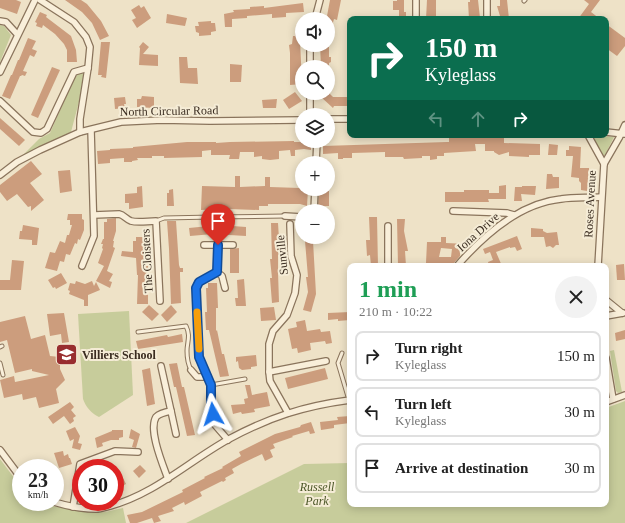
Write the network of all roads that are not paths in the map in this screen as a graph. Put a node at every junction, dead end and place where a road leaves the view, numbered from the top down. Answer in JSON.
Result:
{"nodes":[{"id":1,"x":35,"y":0,"type":"edge"},
{"id":2,"x":40,"y":0,"type":"edge"},
{"id":3,"x":320,"y":0,"type":"edge"},
{"id":4,"x":416,"y":0,"type":"edge"},
{"id":5,"x":487,"y":0,"type":"edge"},
{"id":6,"x":317,"y":12,"type":"edge"},
{"id":7,"x":416,"y":16,"type":"edge"},
{"id":8,"x":487,"y":16,"type":"edge"},
{"id":9,"x":0,"y":21,"type":"edge"},
{"id":10,"x":17,"y":34,"type":"junction"},
{"id":11,"x":88,"y":68,"type":"junction"},
{"id":12,"x":0,"y":72,"type":"edge"},
{"id":13,"x":0,"y":101,"type":"edge"},
{"id":14,"x":335,"y":119,"type":"edge"},
{"id":15,"x":347,"y":119,"type":"edge"},
{"id":16,"x":295,"y":120,"type":"edge"},
{"id":17,"x":625,"y":125,"type":"edge"},
{"id":18,"x":91,"y":130,"type":"junction"},
{"id":19,"x":80,"y":132,"type":"junction"},
{"id":20,"x":609,"y":132,"type":"edge"},
{"id":21,"x":623,"y":134,"type":"edge"},
{"id":22,"x":590,"y":138,"type":"edge"},
{"id":23,"x":604,"y":164,"type":"junction"},
{"id":24,"x":0,"y":175,"type":"edge"},
{"id":25,"x":601,"y":198,"type":"junction"},
{"id":26,"x":453,"y":211,"type":"dead end"},
{"id":27,"x":94,"y":215,"type":"junction"},
{"id":28,"x":514,"y":215,"type":"junction"},
{"id":29,"x":285,"y":216,"type":"joint"},
{"id":30,"x":295,"y":216,"type":"edge"},
{"id":31,"x":156,"y":221,"type":"junction"},
{"id":32,"x":290,"y":224,"type":"dead end"},
{"id":33,"x":388,"y":226,"type":"dead end"},
{"id":34,"x":204,"y":245,"type":"dead end"},
{"id":35,"x":218,"y":245,"type":"junction"},
{"id":36,"x":233,"y":245,"type":"dead end"},
{"id":37,"x":388,"y":263,"type":"edge"},
{"id":38,"x":460,"y":263,"type":"edge"},
{"id":39,"x":598,"y":263,"type":"edge"},
{"id":40,"x":82,"y":266,"type":"dead end"},
{"id":41,"x":217,"y":272,"type":"junction"},
{"id":42,"x":225,"y":288,"type":"dead end"},
{"id":43,"x":160,"y":301,"type":"dead end"},
{"id":44,"x":609,"y":302,"type":"edge"},
{"id":45,"x":623,"y":313,"type":"edge"},
{"id":46,"x":609,"y":315,"type":"edge"},
{"id":47,"x":138,"y":332,"type":"dead end"},
{"id":48,"x":342,"y":353,"type":"dead end"},
{"id":49,"x":326,"y":361,"type":"dead end"},
{"id":50,"x":0,"y":364,"type":"edge"},
{"id":51,"x":161,"y":366,"type":"dead end"},
{"id":52,"x":191,"y":370,"type":"joint"},
{"id":53,"x":268,"y":372,"type":"junction"},
{"id":54,"x":3,"y":375,"type":"dead end"},
{"id":55,"x":208,"y":377,"type":"junction"},
{"id":56,"x":609,"y":378,"type":"edge"},
{"id":57,"x":245,"y":379,"type":"dead end"},
{"id":58,"x":211,"y":385,"type":"junction"},
{"id":59,"x":347,"y":393,"type":"edge"},
{"id":60,"x":625,"y":395,"type":"edge"},
{"id":61,"x":612,"y":399,"type":"junction"},
{"id":62,"x":347,"y":400,"type":"edge"},
{"id":63,"x":609,"y":400,"type":"edge"},
{"id":64,"x":170,"y":411,"type":"junction"},
{"id":65,"x":288,"y":413,"type":"junction"},
{"id":66,"x":176,"y":434,"type":"dead end"},
{"id":67,"x":228,"y":440,"type":"junction"},
{"id":68,"x":0,"y":450,"type":"edge"},
{"id":69,"x":138,"y":452,"type":"dead end"},
{"id":70,"x":93,"y":459,"type":"edge"},
{"id":71,"x":12,"y":466,"type":"edge"},
{"id":72,"x":168,"y":479,"type":"junction"},
{"id":73,"x":124,"y":502,"type":"edge"}],
"edges":[{"from":1,"to":10,"type":"street"},
{"from":2,"to":11,"type":"street"},
{"from":3,"to":6,"type":"street"},
{"from":4,"to":7,"type":"street"},
{"from":5,"to":8,"type":"street"},
{"from":9,"to":10,"type":"street"},
{"from":10,"to":12,"type":"street"},
{"from":11,"to":13,"type":"street"},
{"from":11,"to":19,"type":"street"},
{"from":14,"to":15,"type":"street"},
{"from":16,"to":18,"type":"street","name":"North Circular Road"},
{"from":17,"to":21,"type":"street","name":"Roses Avenue"},
{"from":18,"to":19,"type":"street","name":"North Circular Road"},
{"from":18,"to":27,"type":"street"},
{"from":19,"to":24,"type":"street","name":"North Circular Road"},
{"from":20,"to":21,"type":"street"},
{"from":21,"to":23,"type":"street","name":"Roses Avenue"},
{"from":22,"to":23,"type":"street"},
{"from":23,"to":25,"type":"street","name":"Roses Avenue"},
{"from":25,"to":28,"type":"street","name":"Iona Drive"},
{"from":25,"to":39,"type":"street","name":"Roses Avenue"},
{"from":26,"to":28,"type":"street","name":"Iona Drive"},
{"from":27,"to":31,"type":"street"},
{"from":27,"to":40,"type":"street"},
{"from":28,"to":38,"type":"street","name":"Iona Drive"},
{"from":29,"to":30,"type":"street"},
{"from":29,"to":31,"type":"lane"},
{"from":31,"to":43,"type":"street","name":"The Cloisters"},
{"from":32,"to":53,"type":"street","name":"Sunville"},
{"from":33,"to":37,"type":"street"},
{"from":34,"to":35,"type":"street"},
{"from":35,"to":36,"type":"street"},
{"from":35,"to":41,"type":"street"},
{"from":41,"to":42,"type":"street"},
{"from":41,"to":55,"type":"street"},
{"from":44,"to":45,"type":"street"},
{"from":45,"to":46,"type":"street"},
{"from":47,"to":52,"type":"lane"},
{"from":48,"to":59,"type":"lane"},
{"from":49,"to":53,"type":"street"},
{"from":50,"to":54,"type":"lane"},
{"from":51,"to":64,"type":"street"},
{"from":52,"to":55,"type":"street"},
{"from":53,"to":65,"type":"street","name":"Sunville"},
{"from":55,"to":58,"type":"street"},
{"from":56,"to":61,"type":"street"},
{"from":57,"to":58,"type":"lane"},
{"from":58,"to":67,"type":"street"},
{"from":60,"to":61,"type":"street"},
{"from":61,"to":63,"type":"street"},
{"from":62,"to":65,"type":"street"},
{"from":64,"to":66,"type":"street"},
{"from":64,"to":72,"type":"street"},
{"from":65,"to":67,"type":"street"},
{"from":67,"to":72,"type":"street"},
{"from":68,"to":71,"type":"street"},
{"from":69,"to":70,"type":"street"},
{"from":72,"to":73,"type":"street"}]}
